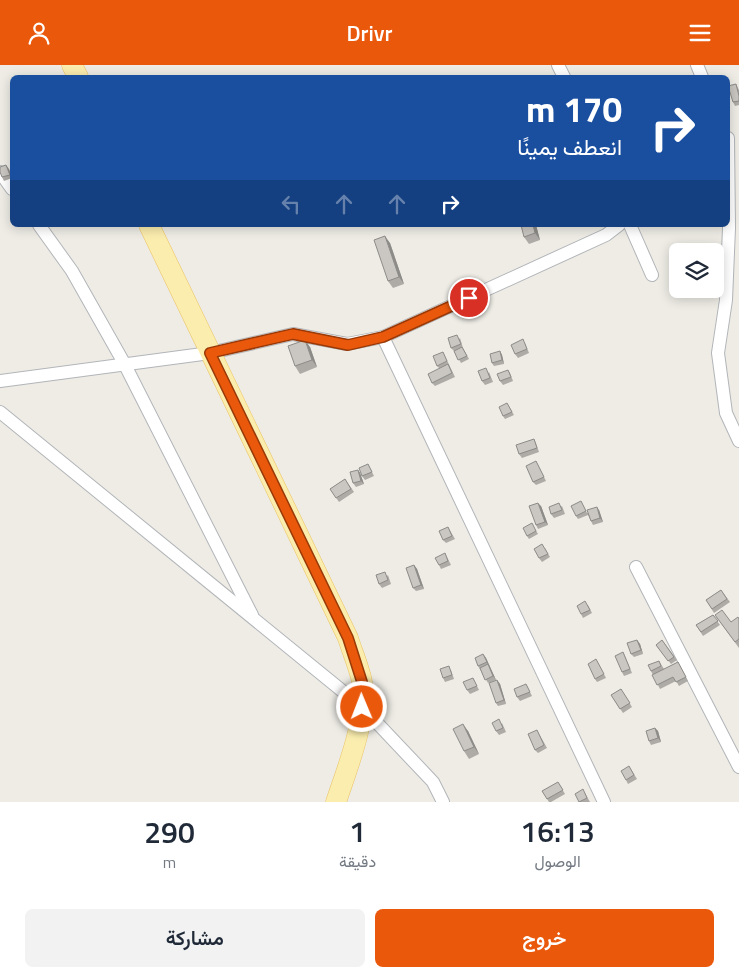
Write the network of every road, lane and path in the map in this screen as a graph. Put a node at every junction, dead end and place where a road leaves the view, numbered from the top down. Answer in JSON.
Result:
{"nodes":[{"id":1,"x":0,"y":171,"type":"edge"},
{"id":2,"x":10,"y":186,"type":"edge"},
{"id":3,"x":39,"y":227,"type":"edge"},
{"id":4,"x":150,"y":227,"type":"edge"},
{"id":5,"x":616,"y":227,"type":"edge"},
{"id":6,"x":631,"y":227,"type":"edge"},
{"id":7,"x":729,"y":227,"type":"edge"},
{"id":8,"x":652,"y":275,"type":"dead end"},
{"id":9,"x":383,"y":337,"type":"junction"},
{"id":10,"x":210,"y":353,"type":"junction"},
{"id":11,"x":124,"y":363,"type":"junction"},
{"id":12,"x":0,"y":381,"type":"edge"},
{"id":13,"x":0,"y":413,"type":"edge"},
{"id":14,"x":739,"y":441,"type":"edge"},
{"id":15,"x":636,"y":567,"type":"dead end"},
{"id":16,"x":254,"y":619,"type":"junction"},
{"id":17,"x":362,"y":707,"type":"junction"},
{"id":18,"x":739,"y":767,"type":"edge"},
{"id":19,"x":336,"y":802,"type":"edge"},
{"id":20,"x":443,"y":802,"type":"edge"},
{"id":21,"x":604,"y":802,"type":"edge"}],
"edges":[{"from":1,"to":2,"type":"street"},
{"from":3,"to":11,"type":"street"},
{"from":4,"to":10,"type":"main road"},
{"from":5,"to":9,"type":"street"},
{"from":6,"to":8,"type":"street"},
{"from":7,"to":14,"type":"street"},
{"from":9,"to":10,"type":"street"},
{"from":9,"to":21,"type":"street"},
{"from":10,"to":11,"type":"street"},
{"from":10,"to":17,"type":"main road"},
{"from":11,"to":12,"type":"street"},
{"from":11,"to":16,"type":"street"},
{"from":13,"to":16,"type":"street"},
{"from":15,"to":18,"type":"street"},
{"from":16,"to":17,"type":"street"},
{"from":17,"to":19,"type":"main road"},
{"from":17,"to":20,"type":"street"}]}
